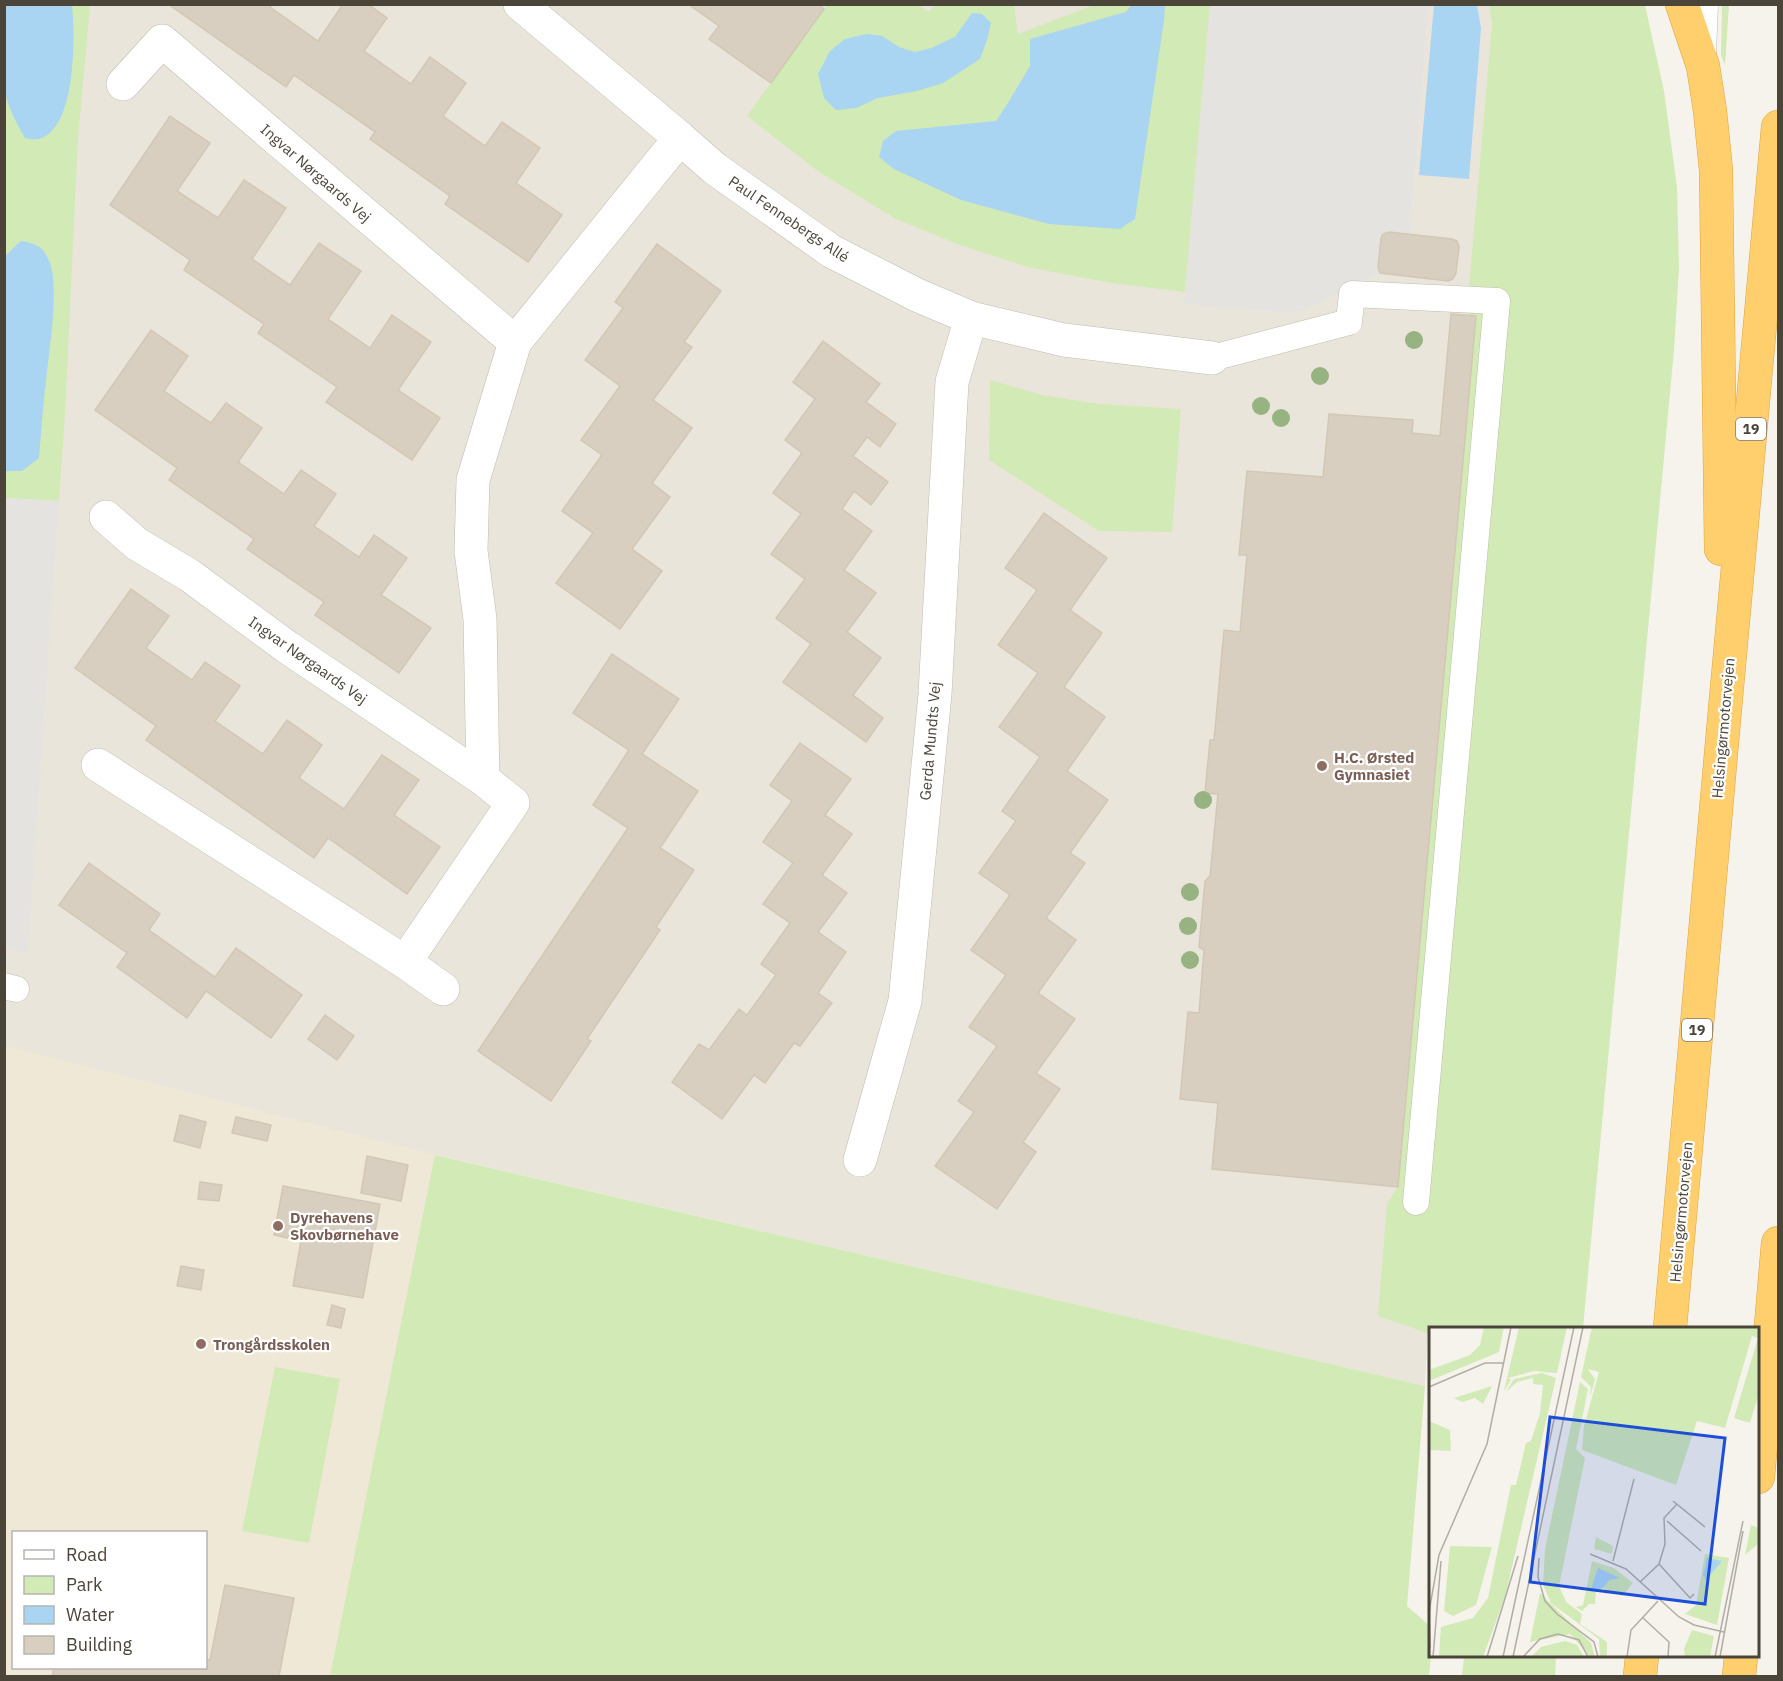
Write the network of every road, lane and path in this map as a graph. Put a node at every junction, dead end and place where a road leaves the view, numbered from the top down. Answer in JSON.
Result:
{"nodes":[{"id":1,"x":520,"y":4,"type":"edge"},
{"id":2,"x":1682,"y":4,"type":"edge"},
{"id":3,"x":1705,"y":4,"type":"edge"},
{"id":4,"x":1702,"y":66,"type":"junction"},
{"id":5,"x":123,"y":84,"type":"dead end"},
{"id":6,"x":1779,"y":127,"type":"edge"},
{"id":7,"x":680,"y":138,"type":"junction"},
{"id":8,"x":971,"y":318,"type":"junction"},
{"id":9,"x":515,"y":342,"type":"junction"},
{"id":10,"x":1212,"y":358,"type":"joint"},
{"id":11,"x":106,"y":517,"type":"dead end"},
{"id":12,"x":1723,"y":730,"type":"junction"},
{"id":13,"x":98,"y":765,"type":"dead end"},
{"id":14,"x":483,"y":779,"type":"junction"},
{"id":15,"x":405,"y":962,"type":"junction"},
{"id":16,"x":443,"y":989,"type":"dead end"},
{"id":17,"x":861,"y":1160,"type":"dead end"},
{"id":18,"x":1416,"y":1202,"type":"dead end"},
{"id":19,"x":1779,"y":1243,"type":"edge"},
{"id":20,"x":1670,"y":1327,"type":"edge"},
{"id":21,"x":1759,"y":1466,"type":"edge"},
{"id":22,"x":1642,"y":1657,"type":"edge"},
{"id":23,"x":1741,"y":1657,"type":"edge"},
{"id":24,"x":1640,"y":1677,"type":"edge"},
{"id":25,"x":1740,"y":1677,"type":"edge"}],
"edges":[{"from":1,"to":7,"type":"street","name":"Paul Fennebergs Allé"},
{"from":2,"to":4,"type":"highway"},
{"from":3,"to":4,"type":"lane"},
{"from":4,"to":12,"type":"highway"},
{"from":5,"to":9,"type":"street","name":"Ingvar Nørgaards Vej"},
{"from":6,"to":12,"type":"highway","name":"Helsingørmotorvejen","number":"19"},
{"from":7,"to":8,"type":"street","name":"Paul Fennebergs Allé"},
{"from":7,"to":9,"type":"street"},
{"from":8,"to":10,"type":"street","name":"Paul Fennebergs Allé"},
{"from":8,"to":17,"type":"street","name":"Gerda Mundts Vej"},
{"from":9,"to":14,"type":"street"},
{"from":10,"to":18,"type":"lane"},
{"from":11,"to":14,"type":"street","name":"Ingvar Nørgaards Vej"},
{"from":12,"to":20,"type":"highway","name":"Helsingørmotorvejen","number":"19"},
{"from":13,"to":15,"type":"street"},
{"from":14,"to":15,"type":"street","name":"Ingvar Nørgaards Vej"},
{"from":15,"to":16,"type":"street"},
{"from":19,"to":21,"type":"highway"},
{"from":22,"to":24,"type":"highway"},
{"from":23,"to":25,"type":"highway"}]}
